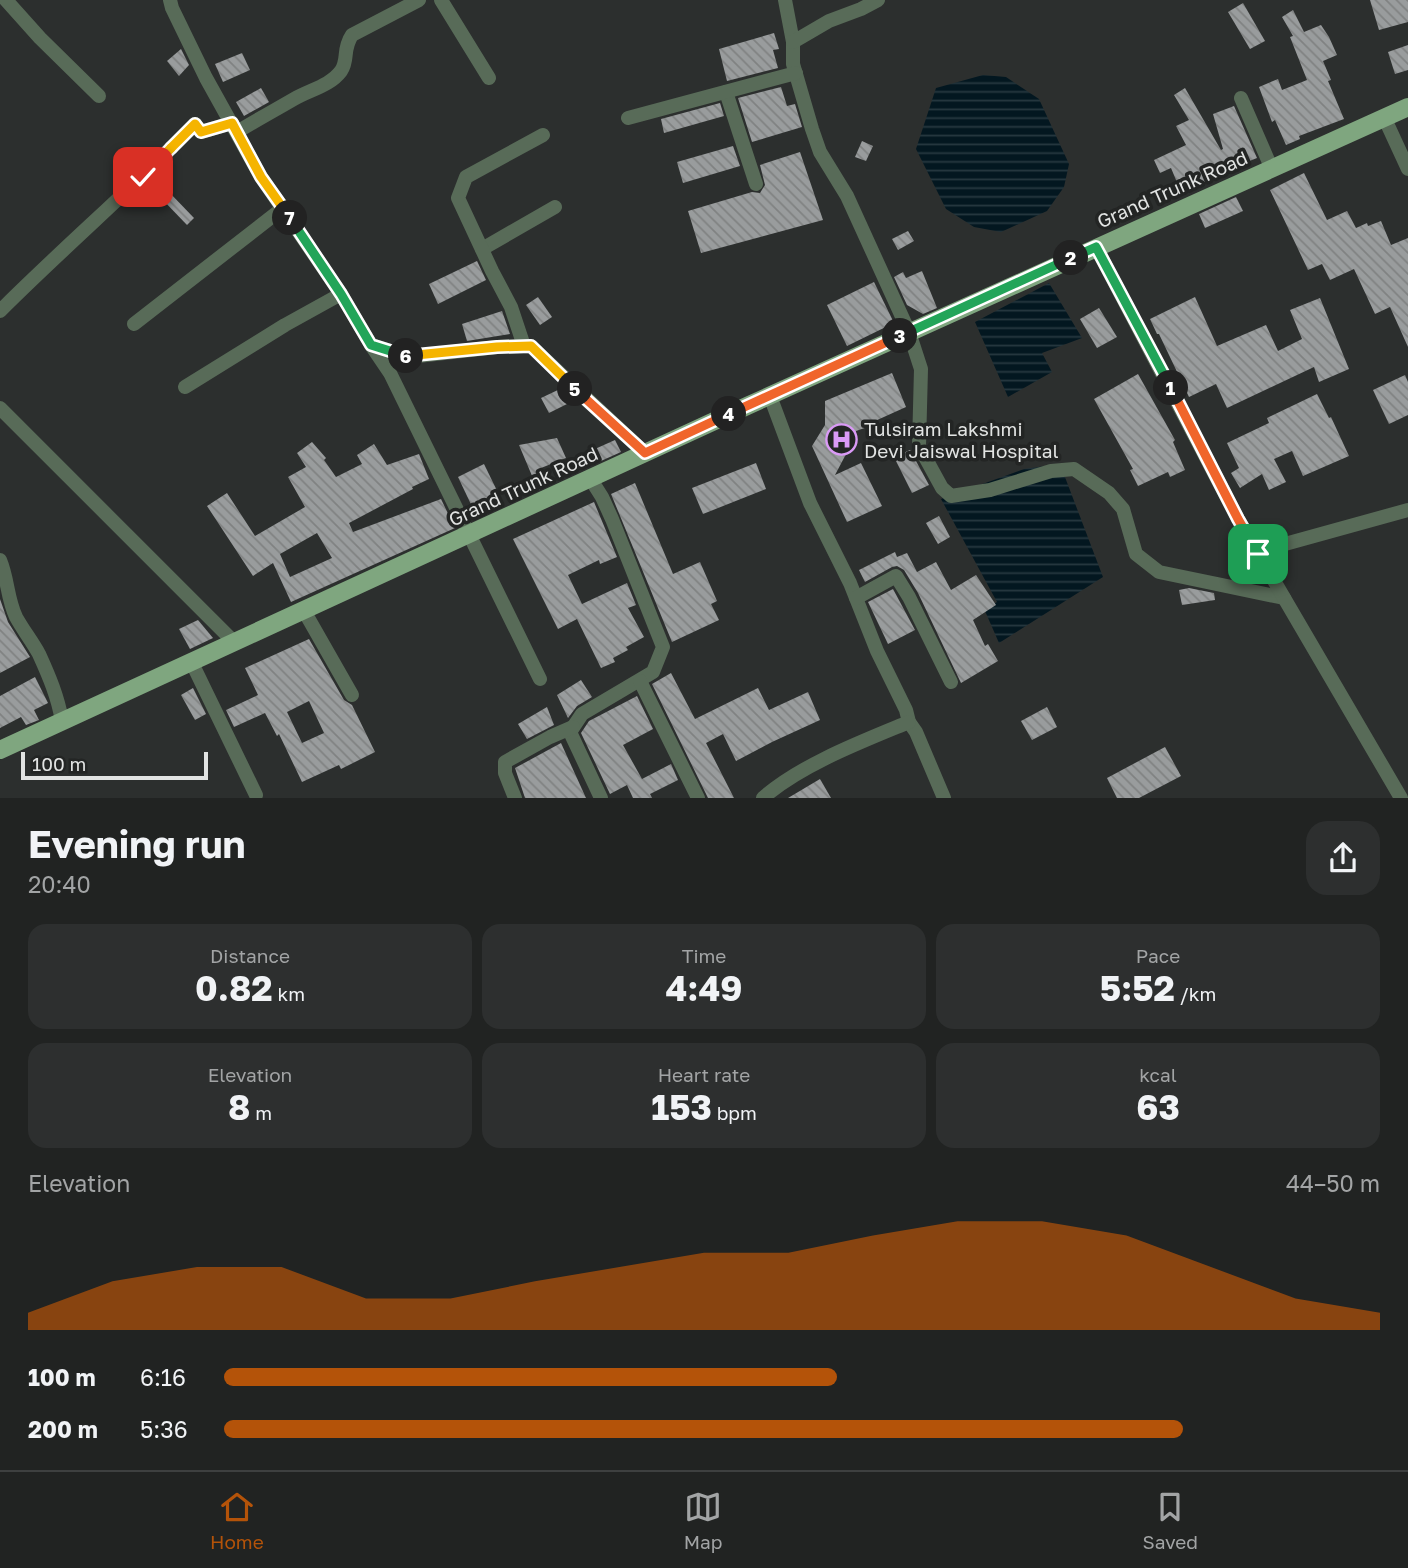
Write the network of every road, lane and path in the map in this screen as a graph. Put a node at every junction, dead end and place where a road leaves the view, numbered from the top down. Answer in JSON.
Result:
{"nodes":[{"id":1,"x":6,"y":0,"type":"edge"},
{"id":2,"x":170,"y":0,"type":"edge"},
{"id":3,"x":419,"y":0,"type":"edge"},
{"id":4,"x":441,"y":0,"type":"edge"},
{"id":5,"x":785,"y":0,"type":"edge"},
{"id":6,"x":878,"y":0,"type":"edge"},
{"id":7,"x":793,"y":42,"type":"junction"},
{"id":8,"x":796,"y":73,"type":"junction"},
{"id":9,"x":489,"y":78,"type":"dead end"},
{"id":10,"x":726,"y":92,"type":"junction"},
{"id":11,"x":99,"y":96,"type":"dead end"},
{"id":12,"x":1241,"y":98,"type":"dead end"},
{"id":13,"x":1408,"y":107,"type":"edge"},
{"id":14,"x":1384,"y":117,"type":"junction"},
{"id":15,"x":628,"y":118,"type":"dead end"},
{"id":16,"x":234,"y":128,"type":"junction"},
{"id":17,"x":542,"y":135,"type":"dead end"},
{"id":18,"x":1271,"y":167,"type":"junction"},
{"id":19,"x":1408,"y":169,"type":"edge"},
{"id":20,"x":756,"y":184,"type":"dead end"},
{"id":21,"x":555,"y":207,"type":"dead end"},
{"id":22,"x":283,"y":208,"type":"junction"},
{"id":23,"x":1096,"y":247,"type":"junction"},
{"id":24,"x":482,"y":249,"type":"junction"},
{"id":25,"x":341,"y":294,"type":"junction"},
{"id":26,"x":0,"y":311,"type":"edge"},
{"id":27,"x":134,"y":324,"type":"dead end"},
{"id":28,"x":909,"y":332,"type":"junction"},
{"id":29,"x":371,"y":345,"type":"junction"},
{"id":30,"x":524,"y":346,"type":"junction"},
{"id":31,"x":185,"y":387,"type":"dead end"},
{"id":32,"x":770,"y":396,"type":"junction"},
{"id":33,"x":0,"y":408,"type":"edge"},
{"id":34,"x":645,"y":453,"type":"junction"},
{"id":35,"x":590,"y":478,"type":"junction"},
{"id":36,"x":1408,"y":510,"type":"edge"},
{"id":37,"x":468,"y":534,"type":"junction"},
{"id":38,"x":1258,"y":554,"type":"junction"},
{"id":39,"x":0,"y":560,"type":"edge"},
{"id":40,"x":856,"y":598,"type":"junction"},
{"id":41,"x":1284,"y":598,"type":"junction"},
{"id":42,"x":4,"y":601,"type":"edge"},
{"id":43,"x":303,"y":609,"type":"junction"},
{"id":44,"x":233,"y":641,"type":"junction"},
{"id":45,"x":191,"y":661,"type":"junction"},
{"id":46,"x":540,"y":678,"type":"dead end"},
{"id":47,"x":640,"y":681,"type":"junction"},
{"id":48,"x":951,"y":682,"type":"dead end"},
{"id":49,"x":352,"y":695,"type":"dead end"},
{"id":50,"x":62,"y":721,"type":"junction"},
{"id":51,"x":909,"y":722,"type":"junction"},
{"id":52,"x":573,"y":727,"type":"junction"},
{"id":53,"x":0,"y":750,"type":"edge"},
{"id":54,"x":256,"y":795,"type":"dead end"},
{"id":55,"x":515,"y":798,"type":"edge"},
{"id":56,"x":601,"y":798,"type":"edge"},
{"id":57,"x":698,"y":798,"type":"edge"},
{"id":58,"x":763,"y":798,"type":"edge"},
{"id":59,"x":944,"y":798,"type":"edge"},
{"id":60,"x":1401,"y":798,"type":"edge"}],
"edges":[{"from":1,"to":11,"type":"street"},
{"from":2,"to":16,"type":"street"},
{"from":3,"to":16,"type":"street"},
{"from":4,"to":9,"type":"street"},
{"from":5,"to":7,"type":"street"},
{"from":6,"to":7,"type":"street"},
{"from":7,"to":8,"type":"street"},
{"from":8,"to":10,"type":"street"},
{"from":8,"to":28,"type":"street"},
{"from":10,"to":15,"type":"street"},
{"from":10,"to":20,"type":"street"},
{"from":12,"to":18,"type":"street"},
{"from":13,"to":14,"type":"main road","name":"Grand Trunk Road"},
{"from":14,"to":18,"type":"main road","name":"Grand Trunk Road"},
{"from":14,"to":19,"type":"street"},
{"from":16,"to":22,"type":"street"},
{"from":16,"to":26,"type":"street"},
{"from":17,"to":24,"type":"street"},
{"from":18,"to":23,"type":"main road","name":"Grand Trunk Road"},
{"from":21,"to":24,"type":"street"},
{"from":22,"to":25,"type":"street"},
{"from":22,"to":27,"type":"street"},
{"from":23,"to":28,"type":"main road","name":"Grand Trunk Road"},
{"from":23,"to":38,"type":"street"},
{"from":24,"to":30,"type":"street"},
{"from":25,"to":29,"type":"street"},
{"from":25,"to":31,"type":"street"},
{"from":28,"to":32,"type":"main road","name":"Grand Trunk Road"},
{"from":28,"to":41,"type":"street"},
{"from":29,"to":30,"type":"street"},
{"from":29,"to":37,"type":"street"},
{"from":30,"to":34,"type":"street"},
{"from":32,"to":34,"type":"main road","name":"Grand Trunk Road"},
{"from":32,"to":40,"type":"street"},
{"from":33,"to":44,"type":"street"},
{"from":34,"to":35,"type":"main road","name":"Grand Trunk Road"},
{"from":35,"to":37,"type":"main road","name":"Grand Trunk Road"},
{"from":35,"to":47,"type":"street"},
{"from":36,"to":38,"type":"street"},
{"from":37,"to":43,"type":"main road","name":"Grand Trunk Road"},
{"from":37,"to":46,"type":"street"},
{"from":38,"to":41,"type":"street"},
{"from":39,"to":42,"type":"street"},
{"from":40,"to":48,"type":"street"},
{"from":40,"to":51,"type":"street"},
{"from":41,"to":60,"type":"street"},
{"from":42,"to":50,"type":"street"},
{"from":43,"to":44,"type":"main road","name":"Grand Trunk Road"},
{"from":43,"to":49,"type":"street"},
{"from":44,"to":45,"type":"main road","name":"Grand Trunk Road"},
{"from":45,"to":50,"type":"main road","name":"Grand Trunk Road"},
{"from":45,"to":54,"type":"street"},
{"from":47,"to":52,"type":"street"},
{"from":47,"to":57,"type":"street"},
{"from":50,"to":53,"type":"main road","name":"Grand Trunk Road"},
{"from":51,"to":58,"type":"street"},
{"from":51,"to":59,"type":"street"},
{"from":52,"to":55,"type":"street"},
{"from":52,"to":56,"type":"street"}]}
